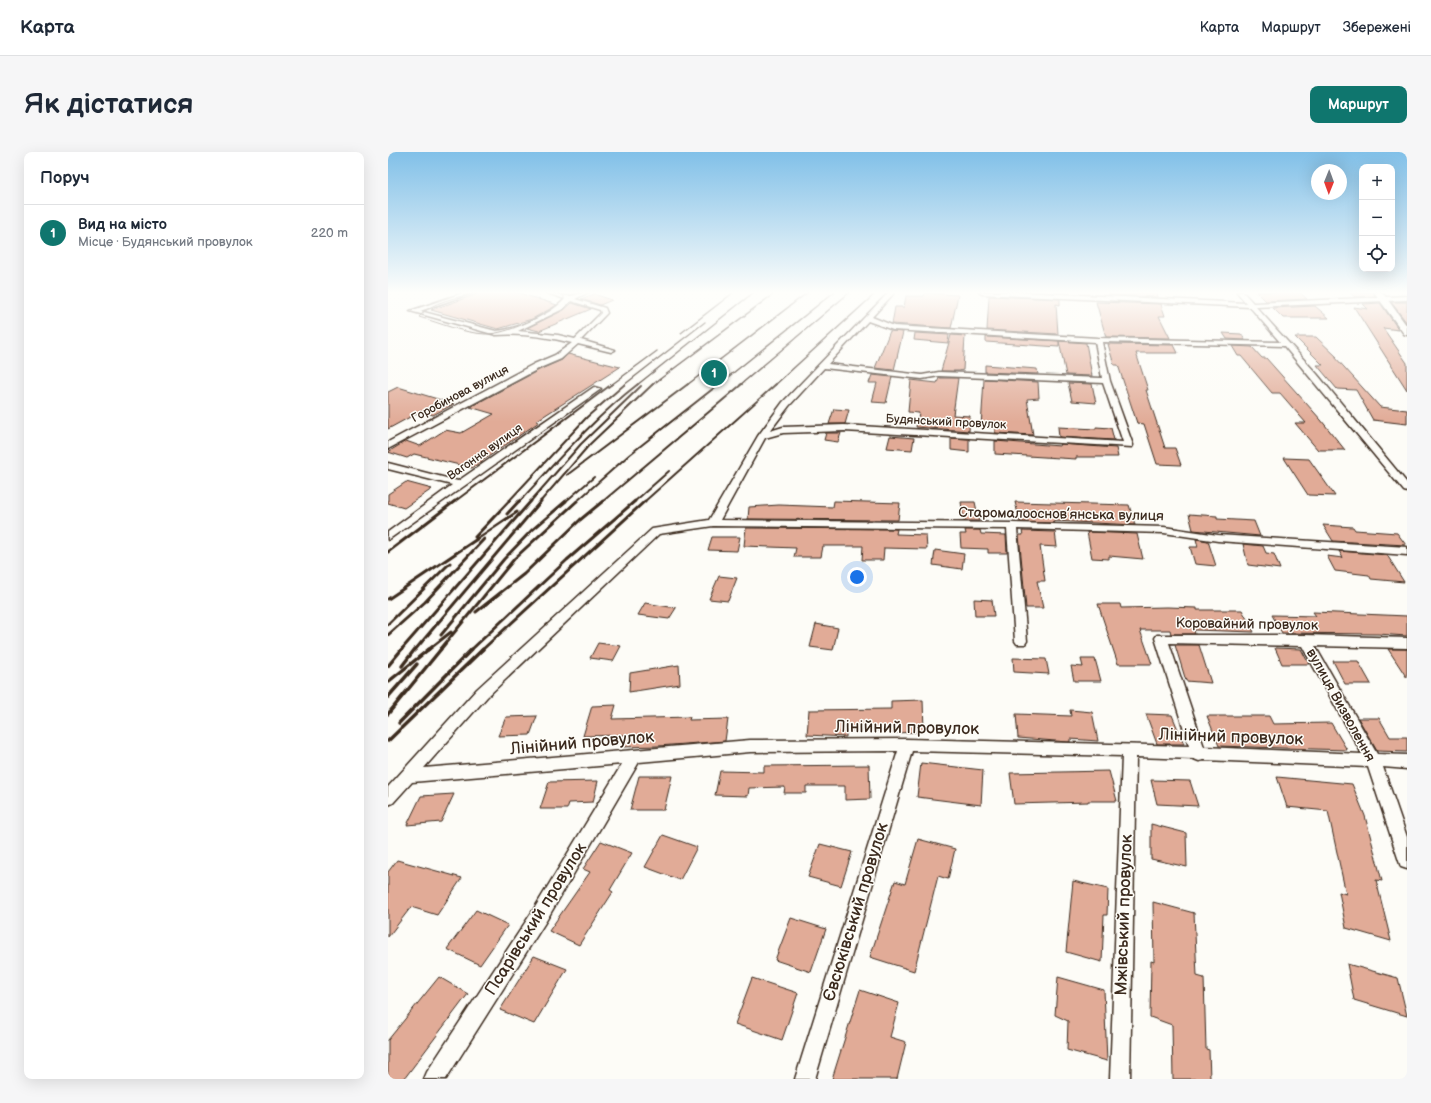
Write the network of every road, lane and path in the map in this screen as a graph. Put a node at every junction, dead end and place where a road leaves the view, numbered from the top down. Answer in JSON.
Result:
{"nodes":[{"id":1,"x":534,"y":335,"type":"edge"},
{"id":2,"x":581,"y":335,"type":"edge"},
{"id":3,"x":851,"y":335,"type":"edge"},
{"id":4,"x":1017,"y":335,"type":"edge"},
{"id":5,"x":1278,"y":335,"type":"edge"},
{"id":6,"x":1098,"y":340,"type":"junction"},
{"id":7,"x":577,"y":341,"type":"junction"},
{"id":8,"x":1285,"y":344,"type":"junction"},
{"id":9,"x":611,"y":350,"type":"dead end"},
{"id":10,"x":822,"y":366,"type":"junction"},
{"id":11,"x":1106,"y":381,"type":"junction"},
{"id":12,"x":597,"y":389,"type":"dead end"},
{"id":13,"x":762,"y":436,"type":"junction"},
{"id":14,"x":388,"y":446,"type":"edge"},
{"id":15,"x":388,"y":466,"type":"edge"},
{"id":16,"x":460,"y":484,"type":"junction"},
{"id":17,"x":1407,"y":489,"type":"edge"},
{"id":18,"x":713,"y":524,"type":"junction"},
{"id":19,"x":1012,"y":526,"type":"junction"},
{"id":20,"x":388,"y":537,"type":"edge"},
{"id":21,"x":1407,"y":551,"type":"edge"},
{"id":22,"x":1305,"y":640,"type":"junction"},
{"id":23,"x":1021,"y":641,"type":"dead end"},
{"id":24,"x":1407,"y":643,"type":"edge"},
{"id":25,"x":907,"y":745,"type":"junction"},
{"id":26,"x":1129,"y":750,"type":"junction"},
{"id":27,"x":1199,"y":755,"type":"junction"},
{"id":28,"x":635,"y":756,"type":"junction"},
{"id":29,"x":1373,"y":760,"type":"junction"},
{"id":30,"x":1407,"y":762,"type":"edge"},
{"id":31,"x":407,"y":776,"type":"junction"},
{"id":32,"x":388,"y":798,"type":"edge"},
{"id":33,"x":1407,"y":861,"type":"edge"},
{"id":34,"x":434,"y":1079,"type":"edge"},
{"id":35,"x":805,"y":1079,"type":"edge"},
{"id":36,"x":1120,"y":1079,"type":"edge"}],
"edges":[{"from":1,"to":7,"type":"street"},
{"from":2,"to":7,"type":"street","name":"Горобинова вулиця"},
{"from":3,"to":10,"type":"street"},
{"from":4,"to":6,"type":"street"},
{"from":5,"to":8,"type":"street"},
{"from":6,"to":8,"type":"street"},
{"from":6,"to":11,"type":"street"},
{"from":7,"to":9,"type":"street"},
{"from":7,"to":14,"type":"street","name":"Горобинова вулиця"},
{"from":8,"to":17,"type":"street"},
{"from":10,"to":11,"type":"street"},
{"from":10,"to":13,"type":"street"},
{"from":11,"to":13,"type":"street","name":"Будянський провулок"},
{"from":12,"to":16,"type":"street","name":"Вагонна вулиця"},
{"from":13,"to":18,"type":"street"},
{"from":15,"to":16,"type":"street"},
{"from":16,"to":20,"type":"street","name":"Вагонна вулиця"},
{"from":18,"to":19,"type":"street","name":"Старомалооснов’янська вулиця"},
{"from":18,"to":31,"type":"street","name":"Старомалооснов’янська вулиця"},
{"from":19,"to":21,"type":"street","name":"Старомалооснов’янська вулиця"},
{"from":19,"to":23,"type":"street"},
{"from":22,"to":24,"type":"street","name":"Коровайний провулок"},
{"from":22,"to":27,"type":"street","name":"Коровайний провулок"},
{"from":22,"to":29,"type":"street","name":"вулиця Визволення"},
{"from":25,"to":26,"type":"street","name":"Лінійний провулок"},
{"from":25,"to":28,"type":"street","name":"Лінійний провулок"},
{"from":25,"to":35,"type":"street","name":"Євсюківський провулок"},
{"from":26,"to":27,"type":"street","name":"Лінійний провулок"},
{"from":26,"to":36,"type":"street","name":"Мжівський провулок"},
{"from":27,"to":29,"type":"street","name":"Лінійний провулок"},
{"from":28,"to":31,"type":"street","name":"Лінійний провулок"},
{"from":28,"to":34,"type":"street","name":"Псарівський провулок"},
{"from":29,"to":30,"type":"street","name":"Лінійний провулок"},
{"from":29,"to":33,"type":"street","name":"вулиця Визволення"},
{"from":31,"to":32,"type":"street","name":"Старомалооснов’янська вулиця"}]}
